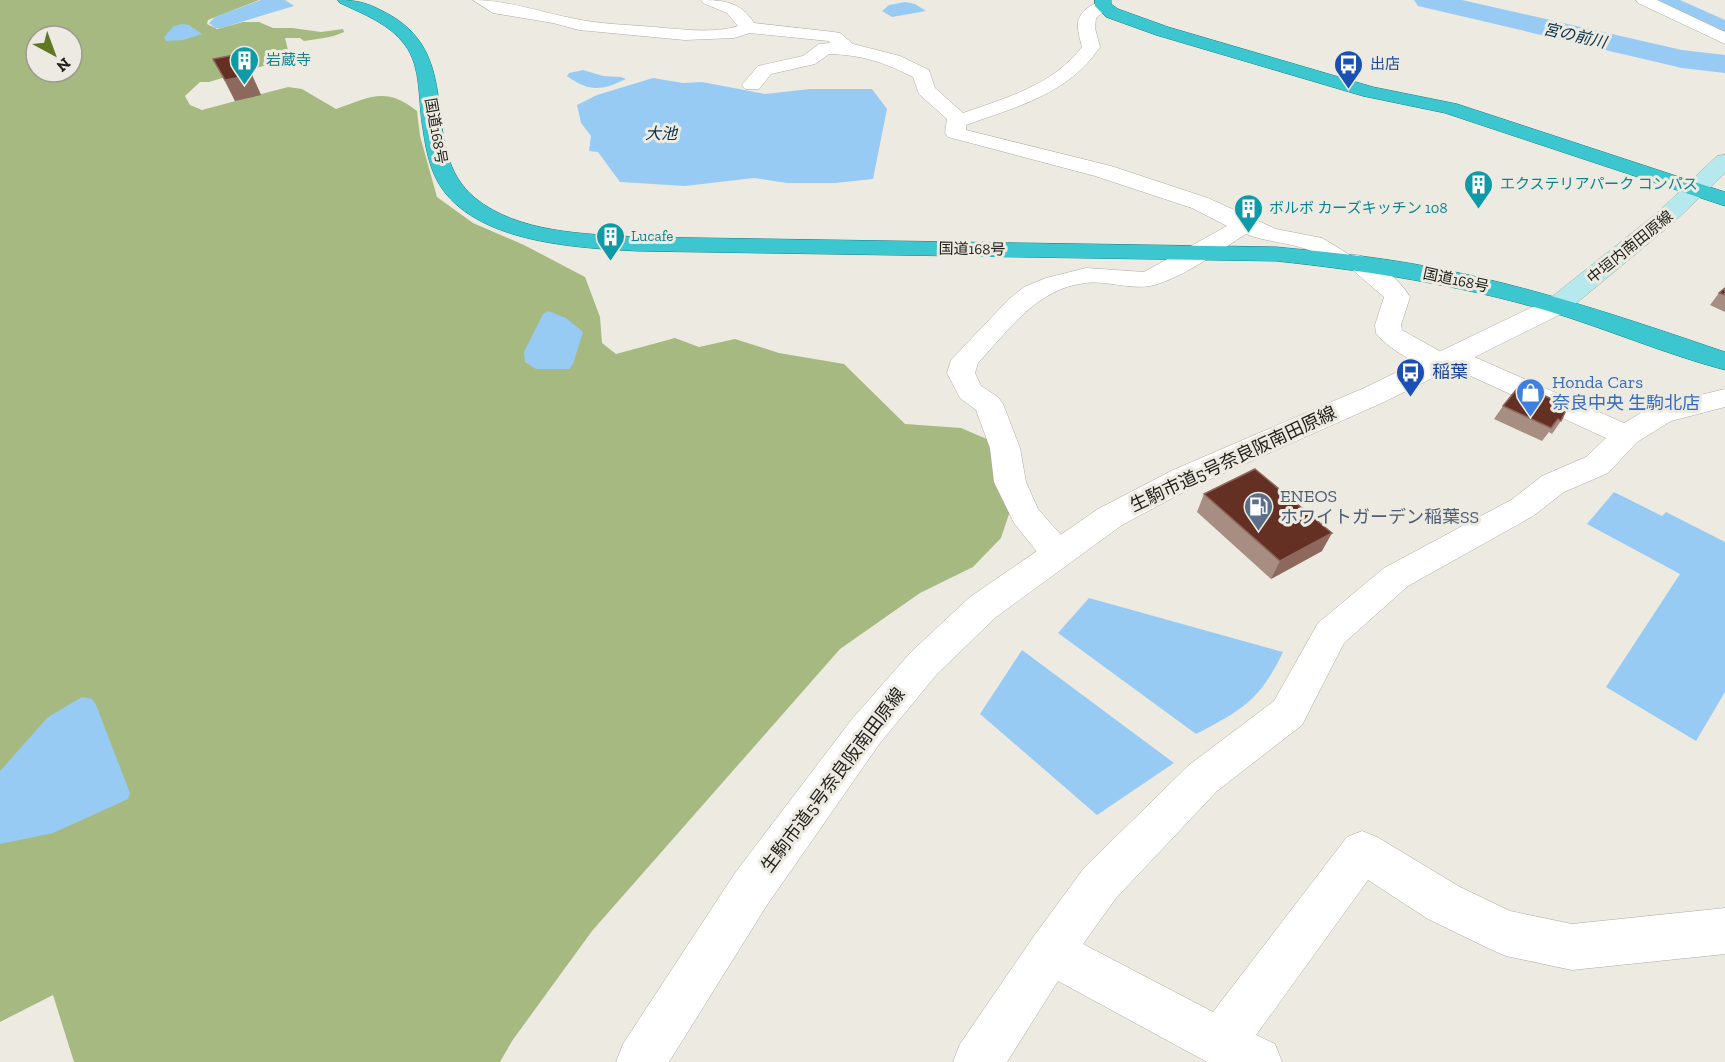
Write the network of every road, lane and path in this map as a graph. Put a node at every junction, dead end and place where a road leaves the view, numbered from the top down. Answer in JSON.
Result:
{"nodes":[{"id":1,"x":346,"y":0,"type":"edge"},
{"id":2,"x":481,"y":0,"type":"edge"},
{"id":3,"x":554,"y":0,"type":"edge"},
{"id":4,"x":709,"y":0,"type":"edge"},
{"id":5,"x":1644,"y":0,"type":"edge"},
{"id":6,"x":1103,"y":3,"type":"edge"},
{"id":7,"x":555,"y":18,"type":"junction"},
{"id":8,"x":748,"y":28,"type":"junction"},
{"id":9,"x":1725,"y":39,"type":"edge"},
{"id":10,"x":847,"y":48,"type":"junction"},
{"id":11,"x":752,"y":86,"type":"dead end"},
{"id":12,"x":956,"y":122,"type":"junction"},
{"id":13,"x":1725,"y":161,"type":"edge"},
{"id":14,"x":1699,"y":189,"type":"junction"},
{"id":15,"x":1725,"y":199,"type":"edge"},
{"id":16,"x":1244,"y":225,"type":"junction"},
{"id":17,"x":1201,"y":252,"type":"junction"},
{"id":18,"x":1349,"y":261,"type":"junction"},
{"id":19,"x":1558,"y":305,"type":"junction"},
{"id":20,"x":1445,"y":360,"type":"junction"},
{"id":21,"x":1725,"y":361,"type":"edge"},
{"id":22,"x":1725,"y":398,"type":"edge"},
{"id":23,"x":1626,"y":435,"type":"junction"},
{"id":24,"x":1057,"y":553,"type":"junction"},
{"id":25,"x":1725,"y":931,"type":"edge"},
{"id":26,"x":1050,"y":952,"type":"junction"},
{"id":27,"x":1239,"y":1052,"type":"edge"},
{"id":28,"x":641,"y":1062,"type":"edge"},
{"id":29,"x":978,"y":1062,"type":"edge"}],
"edges":[{"from":1,"to":17,"type":"highway","name":"国道168号"},
{"from":2,"to":7,"type":"street"},
{"from":3,"to":7,"type":"street"},
{"from":4,"to":8,"type":"street"},
{"from":5,"to":9,"type":"street"},
{"from":6,"to":12,"type":"street"},
{"from":6,"to":14,"type":"highway"},
{"from":7,"to":8,"type":"street"},
{"from":8,"to":10,"type":"street"},
{"from":10,"to":11,"type":"street"},
{"from":10,"to":12,"type":"street"},
{"from":12,"to":16,"type":"street"},
{"from":13,"to":14,"type":"main road","name":"中垣内南田原線"},
{"from":14,"to":15,"type":"highway"},
{"from":14,"to":19,"type":"main road","name":"中垣内南田原線"},
{"from":16,"to":17,"type":"street"},
{"from":16,"to":18,"type":"street"},
{"from":17,"to":18,"type":"highway","name":"国道168号"},
{"from":17,"to":24,"type":"street"},
{"from":18,"to":19,"type":"highway","name":"国道168号"},
{"from":18,"to":20,"type":"street"},
{"from":19,"to":20,"type":"street","name":"生駒市道5号奈良阪南田原線"},
{"from":19,"to":21,"type":"highway","name":"国道168号"},
{"from":20,"to":23,"type":"street"},
{"from":20,"to":24,"type":"street","name":"生駒市道5号奈良阪南田原線"},
{"from":22,"to":23,"type":"street"},
{"from":23,"to":26,"type":"street"},
{"from":24,"to":28,"type":"street","name":"生駒市道5号奈良阪南田原線"},
{"from":25,"to":27,"type":"street"},
{"from":26,"to":27,"type":"street"},
{"from":26,"to":29,"type":"street"}]}
